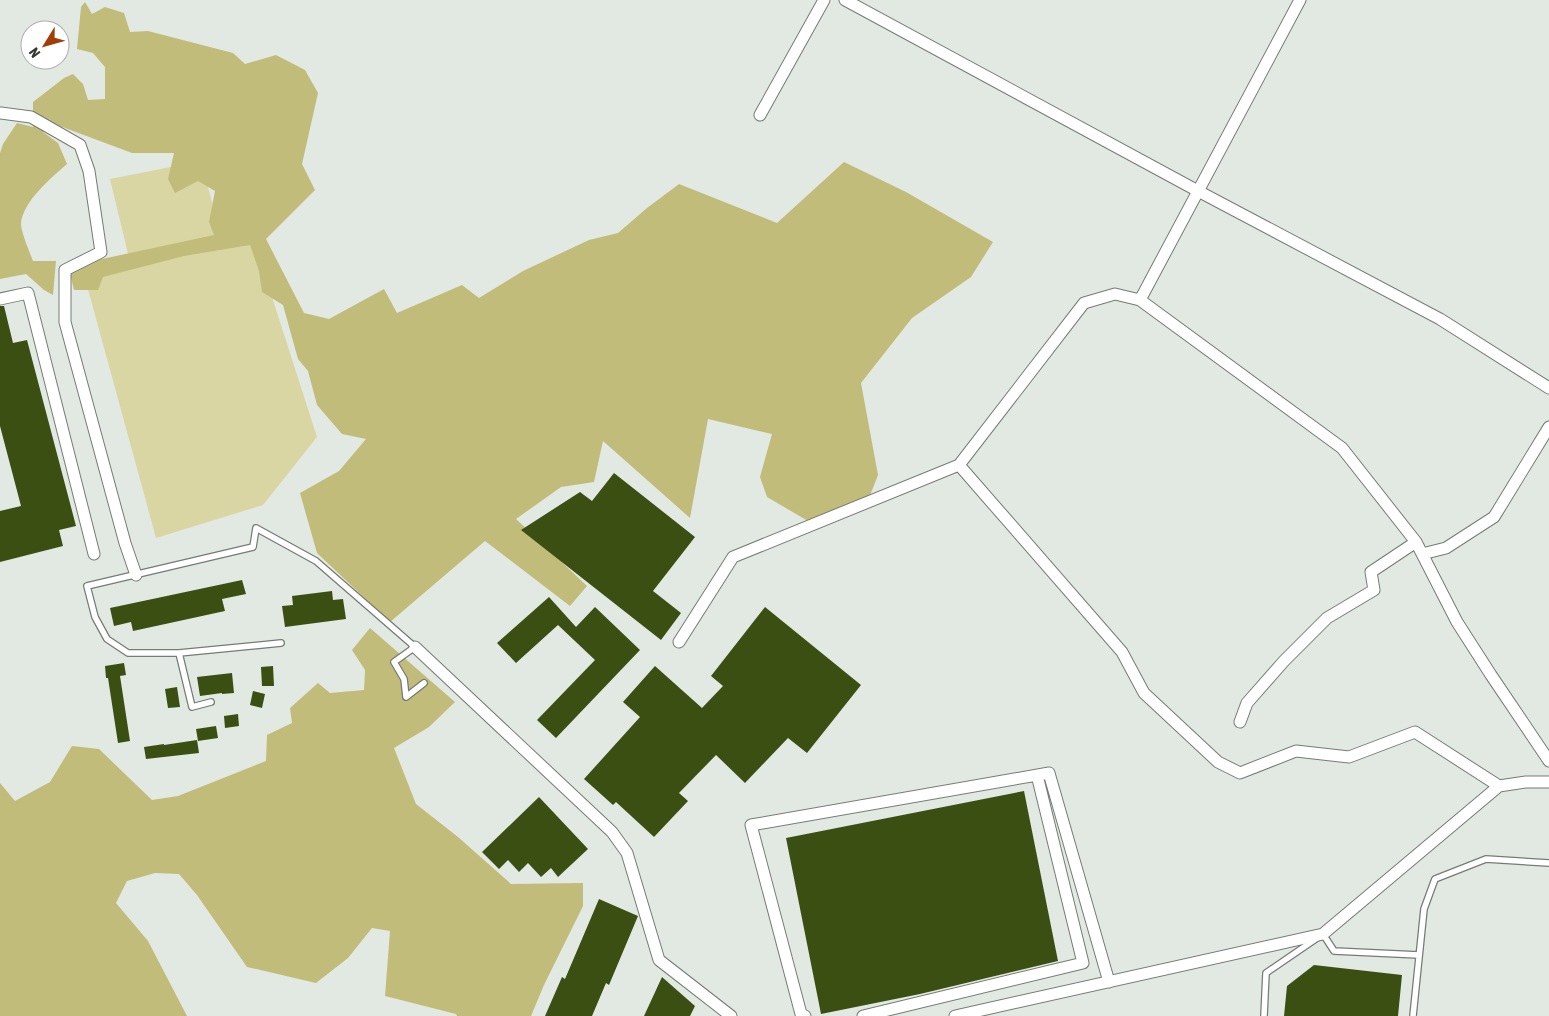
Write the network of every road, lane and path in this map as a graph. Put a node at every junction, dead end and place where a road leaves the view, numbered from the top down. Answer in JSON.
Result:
{"nodes":[{"id":1,"x":824,"y":0,"type":"edge"},
{"id":2,"x":845,"y":0,"type":"edge"},
{"id":3,"x":1300,"y":0,"type":"edge"},
{"id":4,"x":1,"y":112,"type":"edge"},
{"id":5,"x":760,"y":115,"type":"dead end"},
{"id":6,"x":0,"y":125,"type":"edge"},
{"id":7,"x":1198,"y":191,"type":"junction"},
{"id":8,"x":0,"y":299,"type":"edge"},
{"id":9,"x":1140,"y":300,"type":"junction"},
{"id":10,"x":1549,"y":388,"type":"edge"},
{"id":11,"x":1549,"y":427,"type":"edge"},
{"id":12,"x":960,"y":466,"type":"junction"},
{"id":13,"x":1416,"y":542,"type":"junction"},
{"id":14,"x":94,"y":554,"type":"dead end"},
{"id":15,"x":1422,"y":554,"type":"junction"},
{"id":16,"x":136,"y":575,"type":"junction"},
{"id":17,"x":679,"y":642,"type":"dead end"},
{"id":18,"x":281,"y":644,"type":"dead end"},
{"id":19,"x":415,"y":647,"type":"junction"},
{"id":20,"x":179,"y":653,"type":"junction"},
{"id":21,"x":424,"y":683,"type":"dead end"},
{"id":22,"x":211,"y":702,"type":"dead end"},
{"id":23,"x":1240,"y":722,"type":"dead end"},
{"id":24,"x":1549,"y":760,"type":"edge"},
{"id":25,"x":1037,"y":776,"type":"junction"},
{"id":26,"x":1549,"y":782,"type":"edge"},
{"id":27,"x":1499,"y":786,"type":"junction"},
{"id":28,"x":1549,"y":863,"type":"edge"},
{"id":29,"x":1323,"y":934,"type":"junction"},
{"id":30,"x":1419,"y":955,"type":"junction"},
{"id":31,"x":1109,"y":982,"type":"junction"},
{"id":32,"x":731,"y":1016,"type":"edge"},
{"id":33,"x":805,"y":1016,"type":"edge"},
{"id":34,"x":863,"y":1016,"type":"edge"},
{"id":35,"x":955,"y":1016,"type":"edge"},
{"id":36,"x":1264,"y":1016,"type":"edge"},
{"id":37,"x":1414,"y":1016,"type":"edge"}],
"edges":[{"from":1,"to":5,"type":"street"},
{"from":2,"to":7,"type":"street"},
{"from":3,"to":7,"type":"street"},
{"from":4,"to":6,"type":"street"},
{"from":4,"to":16,"type":"street"},
{"from":7,"to":9,"type":"street"},
{"from":7,"to":10,"type":"street"},
{"from":8,"to":14,"type":"street"},
{"from":9,"to":12,"type":"street"},
{"from":9,"to":13,"type":"street"},
{"from":11,"to":15,"type":"street"},
{"from":12,"to":17,"type":"street"},
{"from":12,"to":27,"type":"street"},
{"from":13,"to":15,"type":"street"},
{"from":13,"to":23,"type":"street"},
{"from":15,"to":24,"type":"street"},
{"from":16,"to":19,"type":"lane"},
{"from":16,"to":20,"type":"lane"},
{"from":18,"to":20,"type":"lane"},
{"from":19,"to":21,"type":"lane"},
{"from":19,"to":32,"type":"street"},
{"from":20,"to":22,"type":"lane"},
{"from":25,"to":31,"type":"street"},
{"from":25,"to":33,"type":"street"},
{"from":25,"to":34,"type":"street"},
{"from":26,"to":27,"type":"street"},
{"from":27,"to":29,"type":"street"},
{"from":28,"to":30,"type":"lane"},
{"from":29,"to":30,"type":"lane"},
{"from":29,"to":31,"type":"street"},
{"from":29,"to":36,"type":"lane"},
{"from":30,"to":37,"type":"lane"},
{"from":31,"to":35,"type":"street"}]}
